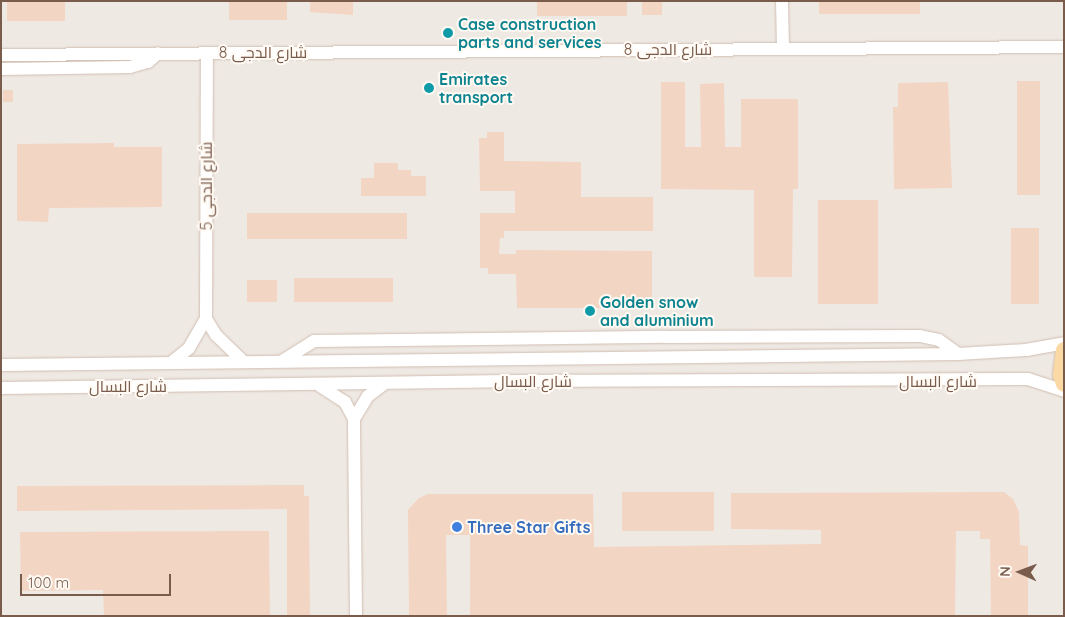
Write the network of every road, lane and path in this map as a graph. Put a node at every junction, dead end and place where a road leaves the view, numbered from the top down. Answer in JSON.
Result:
{"nodes":[{"id":1,"x":782,"y":1,"type":"edge"},
{"id":2,"x":1064,"y":47,"type":"edge"},
{"id":3,"x":783,"y":48,"type":"junction"},
{"id":4,"x":206,"y":53,"type":"junction"},
{"id":5,"x":158,"y":54,"type":"junction"},
{"id":6,"x":1,"y":55,"type":"edge"},
{"id":7,"x":1,"y":68,"type":"edge"},
{"id":8,"x":206,"y":320,"type":"junction"},
{"id":9,"x":1064,"y":343,"type":"edge"},
{"id":10,"x":1064,"y":350,"type":"edge"},
{"id":11,"x":958,"y":354,"type":"junction"},
{"id":12,"x":244,"y":361,"type":"junction"},
{"id":13,"x":282,"y":361,"type":"junction"},
{"id":14,"x":172,"y":362,"type":"junction"},
{"id":15,"x":1,"y":365,"type":"edge"},
{"id":16,"x":384,"y":384,"type":"junction"},
{"id":17,"x":1064,"y":384,"type":"edge"},
{"id":18,"x":318,"y":385,"type":"junction"},
{"id":19,"x":5,"y":388,"type":"edge"},
{"id":20,"x":1064,"y":391,"type":"edge"},
{"id":21,"x":354,"y":419,"type":"junction"},
{"id":22,"x":356,"y":616,"type":"edge"}],
"edges":[{"from":1,"to":3,"type":"street"},
{"from":2,"to":3,"type":"street","name":"شارع الدجى 8"},
{"from":3,"to":4,"type":"street","name":"شارع الدجى 8"},
{"from":4,"to":5,"type":"street","name":"شارع الدجى 8"},
{"from":4,"to":8,"type":"street","name":"شارع الدجى 5"},
{"from":5,"to":6,"type":"street","name":"شارع الدجى 8"},
{"from":5,"to":7,"type":"street"},
{"from":8,"to":12,"type":"street"},
{"from":8,"to":14,"type":"street"},
{"from":9,"to":11,"type":"street","name":"شارع البسال"},
{"from":10,"to":17,"type":"main road"},
{"from":11,"to":13,"type":"street","name":"شارع البسال"},
{"from":11,"to":13,"type":"street"},
{"from":12,"to":13,"type":"street","name":"شارع البسال"},
{"from":12,"to":14,"type":"street","name":"شارع البسال"},
{"from":14,"to":15,"type":"street","name":"شارع البسال"},
{"from":16,"to":18,"type":"street","name":"شارع البسال"},
{"from":16,"to":20,"type":"street","name":"شارع البسال"},
{"from":16,"to":21,"type":"street"},
{"from":18,"to":19,"type":"street","name":"شارع البسال"},
{"from":18,"to":21,"type":"street"},
{"from":21,"to":22,"type":"street"}]}
